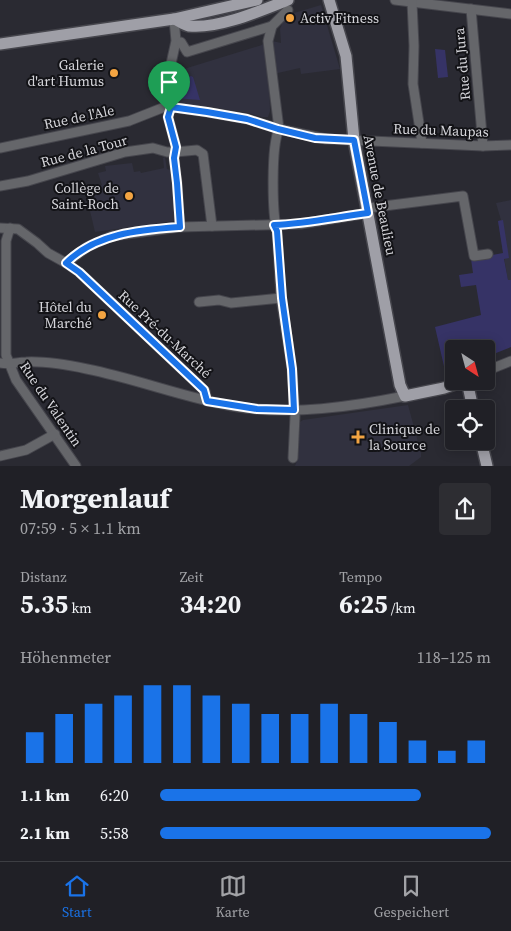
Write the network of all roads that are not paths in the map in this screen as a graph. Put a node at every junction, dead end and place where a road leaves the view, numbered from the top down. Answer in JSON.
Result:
{"nodes":[{"id":1,"x":226,"y":0,"type":"edge"},
{"id":2,"x":257,"y":0,"type":"edge"},
{"id":3,"x":329,"y":0,"type":"edge"},
{"id":4,"x":396,"y":0,"type":"edge"},
{"id":5,"x":412,"y":2,"type":"junction"},
{"id":6,"x":288,"y":5,"type":"edge"},
{"id":7,"x":472,"y":9,"type":"junction"},
{"id":8,"x":511,"y":14,"type":"edge"},
{"id":9,"x":174,"y":19,"type":"junction"},
{"id":10,"x":272,"y":26,"type":"junction"},
{"id":11,"x":181,"y":42,"type":"dead end"},
{"id":12,"x":0,"y":44,"type":"edge"},
{"id":13,"x":187,"y":52,"type":"junction"},
{"id":14,"x":175,"y":74,"type":"dead end"},
{"id":15,"x":166,"y":105,"type":"junction"},
{"id":16,"x":278,"y":129,"type":"junction"},
{"id":17,"x":354,"y":140,"type":"junction"},
{"id":18,"x":422,"y":143,"type":"junction"},
{"id":19,"x":511,"y":145,"type":"edge"},
{"id":20,"x":482,"y":146,"type":"junction"},
{"id":21,"x":0,"y":148,"type":"edge"},
{"id":22,"x":175,"y":152,"type":"junction"},
{"id":23,"x":0,"y":186,"type":"edge"},
{"id":24,"x":368,"y":210,"type":"junction"},
{"id":25,"x":274,"y":225,"type":"junction"},
{"id":26,"x":212,"y":226,"type":"junction"},
{"id":27,"x":180,"y":227,"type":"junction"},
{"id":28,"x":0,"y":228,"type":"edge"},
{"id":29,"x":10,"y":228,"type":"junction"},
{"id":30,"x":488,"y":254,"type":"dead end"},
{"id":31,"x":66,"y":263,"type":"junction"},
{"id":32,"x":282,"y":298,"type":"junction"},
{"id":33,"x":199,"y":302,"type":"dead end"},
{"id":34,"x":511,"y":361,"type":"edge"},
{"id":35,"x":5,"y":364,"type":"edge"},
{"id":36,"x":495,"y":367,"type":"edge"},
{"id":37,"x":445,"y":388,"type":"edge"},
{"id":38,"x":405,"y":396,"type":"junction"},
{"id":39,"x":207,"y":401,"type":"junction"},
{"id":40,"x":294,"y":410,"type":"junction"},
{"id":41,"x":55,"y":434,"type":"junction"},
{"id":42,"x":483,"y":450,"type":"edge"},
{"id":43,"x":0,"y":456,"type":"edge"},
{"id":44,"x":293,"y":458,"type":"dead end"},
{"id":45,"x":76,"y":466,"type":"edge"},
{"id":46,"x":487,"y":466,"type":"edge"}],
"edges":[{"from":1,"to":9,"type":"main road"},
{"from":2,"to":9,"type":"main road"},
{"from":3,"to":17,"type":"main road","name":"Avenue de Beaulieu"},
{"from":4,"to":5,"type":"street"},
{"from":5,"to":7,"type":"street"},
{"from":5,"to":18,"type":"street"},
{"from":6,"to":9,"type":"main road"},
{"from":6,"to":10,"type":"street"},
{"from":7,"to":8,"type":"street"},
{"from":7,"to":20,"type":"street","name":"Rue du Jura"},
{"from":9,"to":12,"type":"main road"},
{"from":9,"to":15,"type":"street"},
{"from":10,"to":13,"type":"street"},
{"from":10,"to":16,"type":"street"},
{"from":11,"to":13,"type":"street"},
{"from":13,"to":14,"type":"street"},
{"from":15,"to":16,"type":"street","name":"Rue du Maupas"},
{"from":15,"to":21,"type":"street","name":"Rue de l'Ale"},
{"from":15,"to":22,"type":"street"},
{"from":16,"to":17,"type":"street","name":"Rue du Maupas"},
{"from":16,"to":25,"type":"street"},
{"from":17,"to":18,"type":"street","name":"Rue du Maupas"},
{"from":17,"to":24,"type":"main road","name":"Avenue de Beaulieu"},
{"from":18,"to":20,"type":"street","name":"Rue du Maupas"},
{"from":19,"to":20,"type":"street","name":"Rue du Maupas"},
{"from":22,"to":23,"type":"street","name":"Rue de la Tour"},
{"from":22,"to":26,"type":"street","name":"Rue de la Tour"},
{"from":22,"to":27,"type":"street"},
{"from":24,"to":25,"type":"street"},
{"from":24,"to":30,"type":"street"},
{"from":24,"to":38,"type":"main road","name":"Avenue de Beaulieu"},
{"from":25,"to":26,"type":"street"},
{"from":25,"to":32,"type":"street"},
{"from":26,"to":27,"type":"street"},
{"from":27,"to":31,"type":"street"},
{"from":28,"to":29,"type":"street","name":"Rue Pré-du-Marché"},
{"from":29,"to":31,"type":"street","name":"Rue Pré-du-Marché"},
{"from":29,"to":35,"type":"street"},
{"from":31,"to":39,"type":"street","name":"Rue Pré-du-Marché"},
{"from":32,"to":33,"type":"street"},
{"from":32,"to":40,"type":"street"},
{"from":34,"to":36,"type":"street"},
{"from":35,"to":39,"type":"street"},
{"from":35,"to":41,"type":"street","name":"Rue du Valentin"},
{"from":37,"to":38,"type":"main road"},
{"from":38,"to":40,"type":"street"},
{"from":39,"to":40,"type":"street"},
{"from":40,"to":44,"type":"street"},
{"from":41,"to":43,"type":"street"},
{"from":41,"to":45,"type":"street","name":"Rue du Valentin"},
{"from":42,"to":46,"type":"main road"}]}
